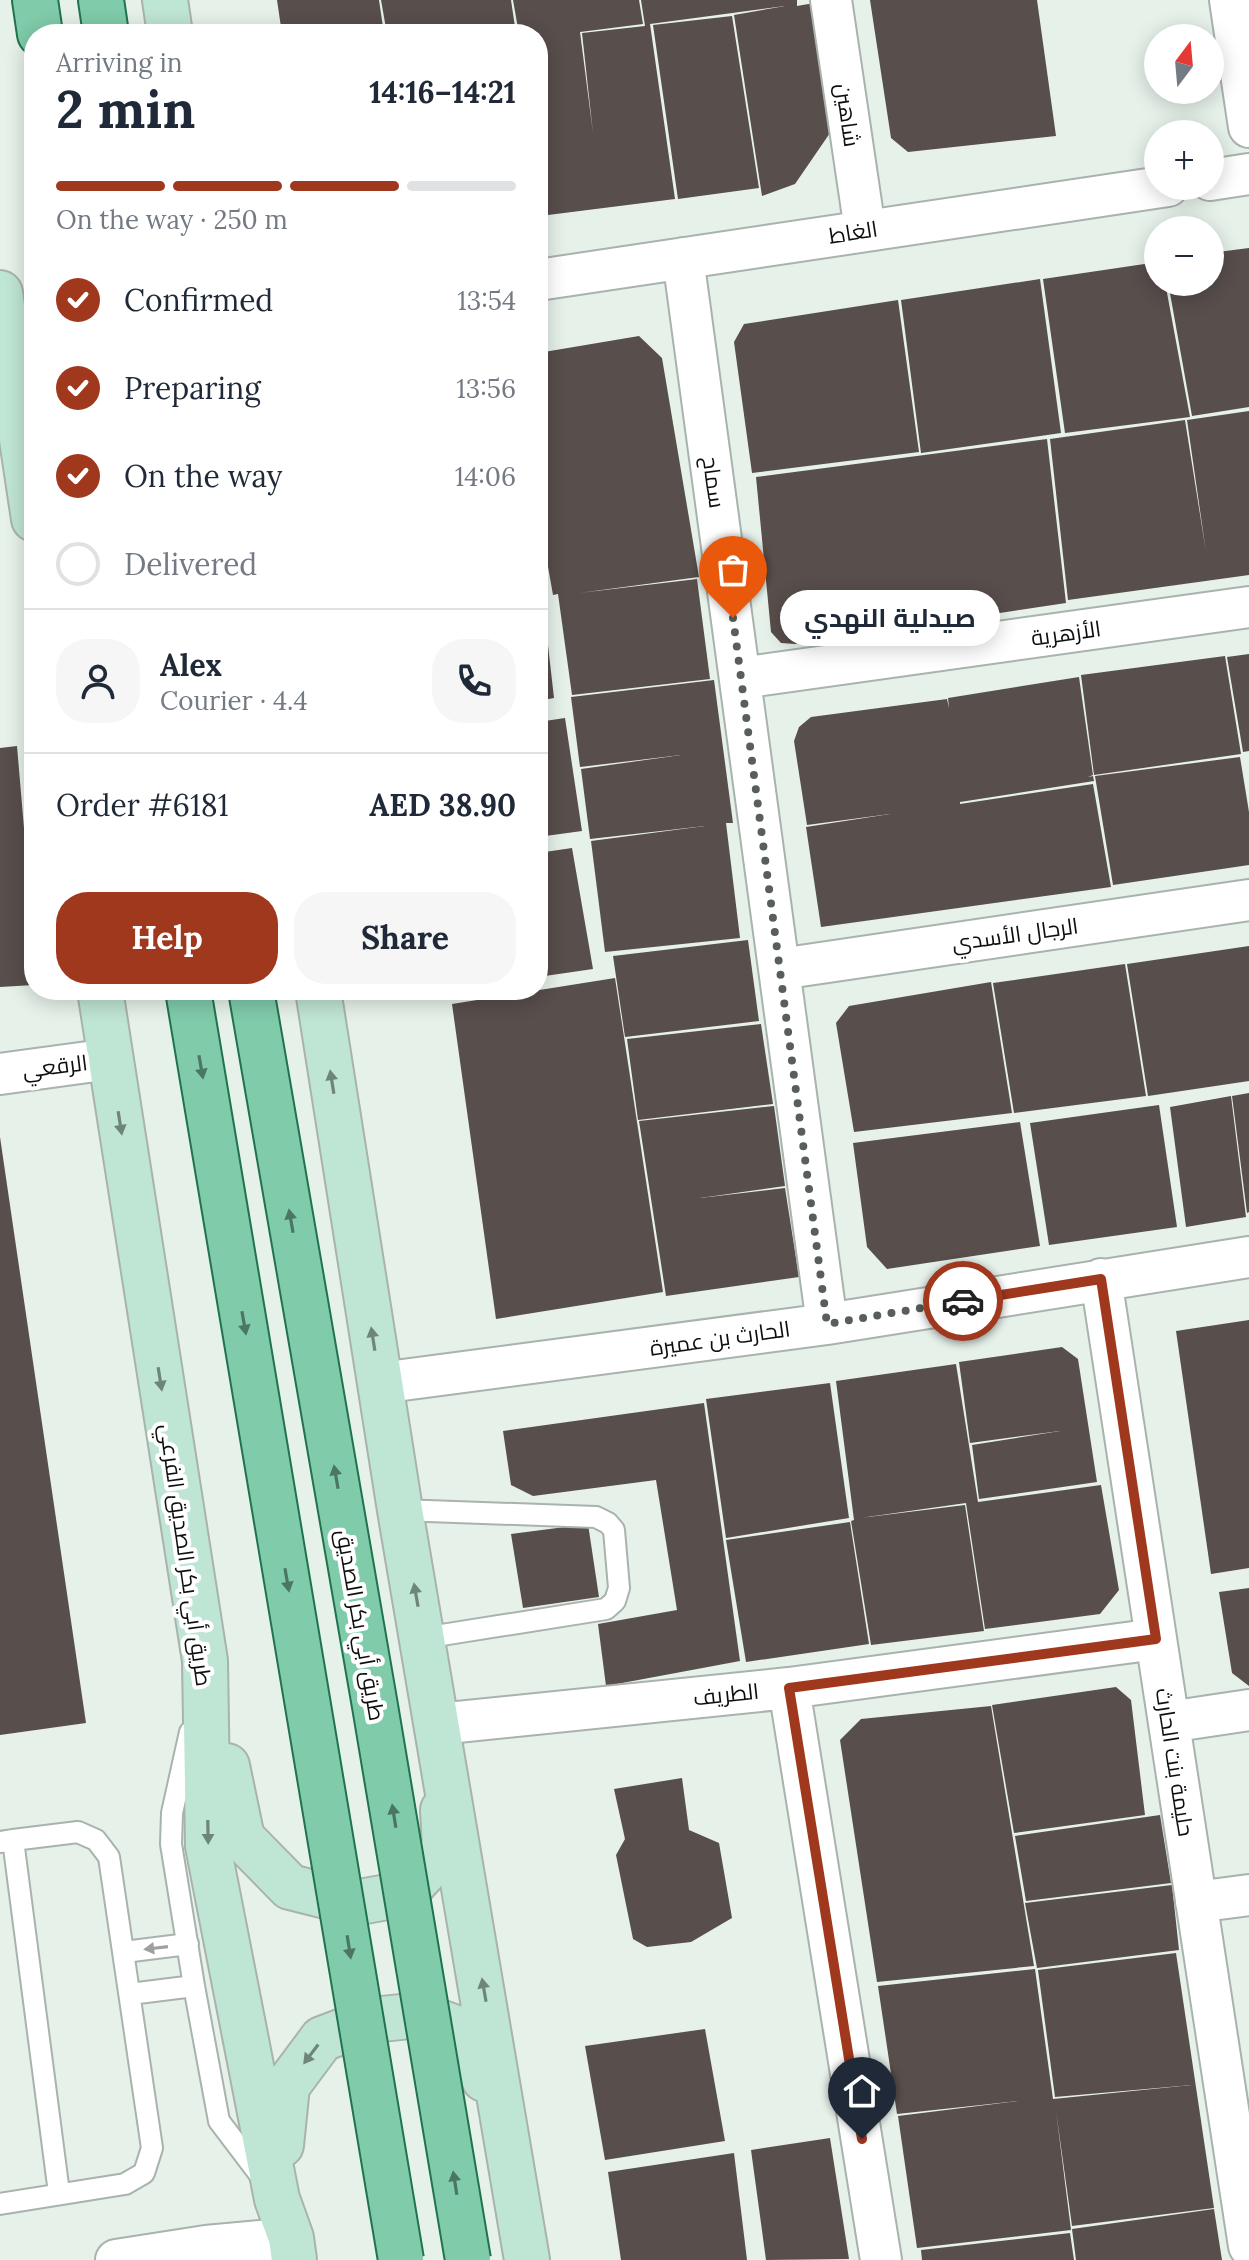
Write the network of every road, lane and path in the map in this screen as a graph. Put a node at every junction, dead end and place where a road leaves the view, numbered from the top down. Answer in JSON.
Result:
{"nodes":[{"id":1,"x":35,"y":0,"type":"edge"},
{"id":2,"x":101,"y":0,"type":"edge"},
{"id":3,"x":165,"y":0,"type":"edge"},
{"id":4,"x":831,"y":0,"type":"edge"},
{"id":5,"x":1230,"y":0,"type":"edge"},
{"id":6,"x":39,"y":24,"type":"edge"},
{"id":7,"x":105,"y":24,"type":"edge"},
{"id":8,"x":169,"y":24,"type":"edge"},
{"id":9,"x":1249,"y":127,"type":"edge"},
{"id":10,"x":1249,"y":174,"type":"edge"},
{"id":11,"x":1224,"y":178,"type":"edge"},
{"id":12,"x":1144,"y":189,"type":"edge"},
{"id":13,"x":865,"y":230,"type":"junction"},
{"id":14,"x":683,"y":258,"type":"junction"},
{"id":15,"x":548,"y":278,"type":"edge"},
{"id":16,"x":0,"y":293,"type":"edge"},
{"id":17,"x":10,"y":426,"type":"edge"},
{"id":18,"x":24,"y":480,"type":"edge"},
{"id":19,"x":1249,"y":607,"type":"edge"},
{"id":20,"x":741,"y":678,"type":"junction"},
{"id":21,"x":1249,"y":900,"type":"edge"},
{"id":22,"x":780,"y":969,"type":"junction"},
{"id":23,"x":101,"y":1000,"type":"edge"},
{"id":24,"x":190,"y":1000,"type":"edge"},
{"id":25,"x":253,"y":1000,"type":"edge"},
{"id":26,"x":320,"y":1000,"type":"edge"},
{"id":27,"x":110,"y":1059,"type":"junction"},
{"id":28,"x":0,"y":1074,"type":"edge"},
{"id":29,"x":1249,"y":1257,"type":"edge"},
{"id":30,"x":1101,"y":1279,"type":"junction"},
{"id":31,"x":827,"y":1324,"type":"junction"},
{"id":32,"x":380,"y":1383,"type":"junction"},
{"id":33,"x":400,"y":1510,"type":"junction"},
{"id":34,"x":423,"y":1638,"type":"junction"},
{"id":35,"x":1156,"y":1639,"type":"junction"},
{"id":36,"x":205,"y":1661,"type":"junction"},
{"id":37,"x":789,"y":1688,"type":"junction"},
{"id":38,"x":1249,"y":1710,"type":"edge"},
{"id":39,"x":1169,"y":1722,"type":"junction"},
{"id":40,"x":438,"y":1724,"type":"junction"},
{"id":41,"x":6,"y":1841,"type":"edge"},
{"id":42,"x":1249,"y":1895,"type":"edge"},
{"id":43,"x":1196,"y":1902,"type":"junction"},
{"id":44,"x":188,"y":1944,"type":"junction"},
{"id":45,"x":124,"y":1952,"type":"junction"},
{"id":46,"x":194,"y":1986,"type":"junction"},
{"id":47,"x":130,"y":1994,"type":"junction"},
{"id":48,"x":512,"y":2156,"type":"junction"},
{"id":49,"x":59,"y":2193,"type":"junction"},
{"id":50,"x":0,"y":2204,"type":"edge"},
{"id":51,"x":287,"y":2232,"type":"edge"},
{"id":52,"x":1249,"y":2246,"type":"edge"},
{"id":53,"x":207,"y":2253,"type":"edge"},
{"id":54,"x":116,"y":2260,"type":"edge"},
{"id":55,"x":401,"y":2260,"type":"edge"},
{"id":56,"x":468,"y":2260,"type":"edge"},
{"id":57,"x":527,"y":2260,"type":"edge"},
{"id":58,"x":881,"y":2260,"type":"edge"}],
"edges":[{"from":1,"to":6,"type":"main road"},
{"from":2,"to":7,"type":"main road"},
{"from":3,"to":8,"type":"street"},
{"from":4,"to":13,"type":"street","name":"شاهين"},
{"from":5,"to":9,"type":"street"},
{"from":10,"to":11,"type":"street"},
{"from":12,"to":13,"type":"street","name":"الغاط"},
{"from":13,"to":14,"type":"street","name":"الغاط"},
{"from":14,"to":15,"type":"street","name":"الغاط"},
{"from":14,"to":20,"type":"street","name":"سماح"},
{"from":16,"to":17,"type":"street"},
{"from":17,"to":18,"type":"street"},
{"from":19,"to":20,"type":"street","name":"الأزهرية"},
{"from":20,"to":22,"type":"street","name":"سماح"},
{"from":21,"to":22,"type":"street","name":"الرجال الأسدي"},
{"from":22,"to":31,"type":"street","name":"سماح"},
{"from":23,"to":27,"type":"street","name":"طريق أبي بكر الصديق الفرعي"},
{"from":24,"to":55,"type":"main road","one_way":true,"bridge":true},
{"from":56,"to":25,"type":"main road","name":"طريق أبي بكر الصديق","one_way":true,"bridge":true},
{"from":32,"to":26,"type":"street","one_way":true},
{"from":27,"to":28,"type":"street","name":"الرقعي"},
{"from":27,"to":36,"type":"street","name":"طريق أبي بكر الصديق الفرعي","one_way":true},
{"from":29,"to":30,"type":"street","name":"الحارث بن عميرة"},
{"from":30,"to":31,"type":"street","name":"الحارث بن عميرة"},
{"from":30,"to":35,"type":"street","name":"حليمة بنت الحارث"},
{"from":31,"to":32,"type":"street","name":"الحارث بن عميرة"},
{"from":32,"to":33,"type":"street"},
{"from":34,"to":33,"type":"street","one_way":true},
{"from":33,"to":34,"type":"lane"},
{"from":34,"to":40,"type":"street"},
{"from":35,"to":37,"type":"street","name":"الطريف"},
{"from":35,"to":39,"type":"street","name":"حليمة بنت الحارث"},
{"from":36,"to":40,"type":"street"},
{"from":36,"to":44,"type":"lane"},
{"from":36,"to":51,"type":"street","name":"طريق أبي بكر الصديق الفرعي","one_way":true},
{"from":37,"to":40,"type":"street","name":"الطريف"},
{"from":37,"to":58,"type":"street"},
{"from":38,"to":39,"type":"street"},
{"from":39,"to":43,"type":"street","name":"حليمة بنت الحارث"},
{"from":48,"to":40,"type":"street","one_way":true},
{"from":41,"to":45,"type":"lane"},
{"from":41,"to":49,"type":"lane"},
{"from":42,"to":43,"type":"street"},
{"from":43,"to":52,"type":"street","name":"حليمة بنت الحارث"},
{"from":44,"to":45,"type":"lane","one_way":true},
{"from":44,"to":46,"type":"lane"},
{"from":45,"to":47,"type":"lane"},
{"from":46,"to":47,"type":"lane"},
{"from":46,"to":51,"type":"lane"},
{"from":47,"to":49,"type":"lane"},
{"from":48,"to":51,"type":"street","one_way":true},
{"from":48,"to":57,"type":"street"},
{"from":49,"to":50,"type":"lane"},
{"from":51,"to":53,"type":"street"},
{"from":53,"to":54,"type":"street"}]}
